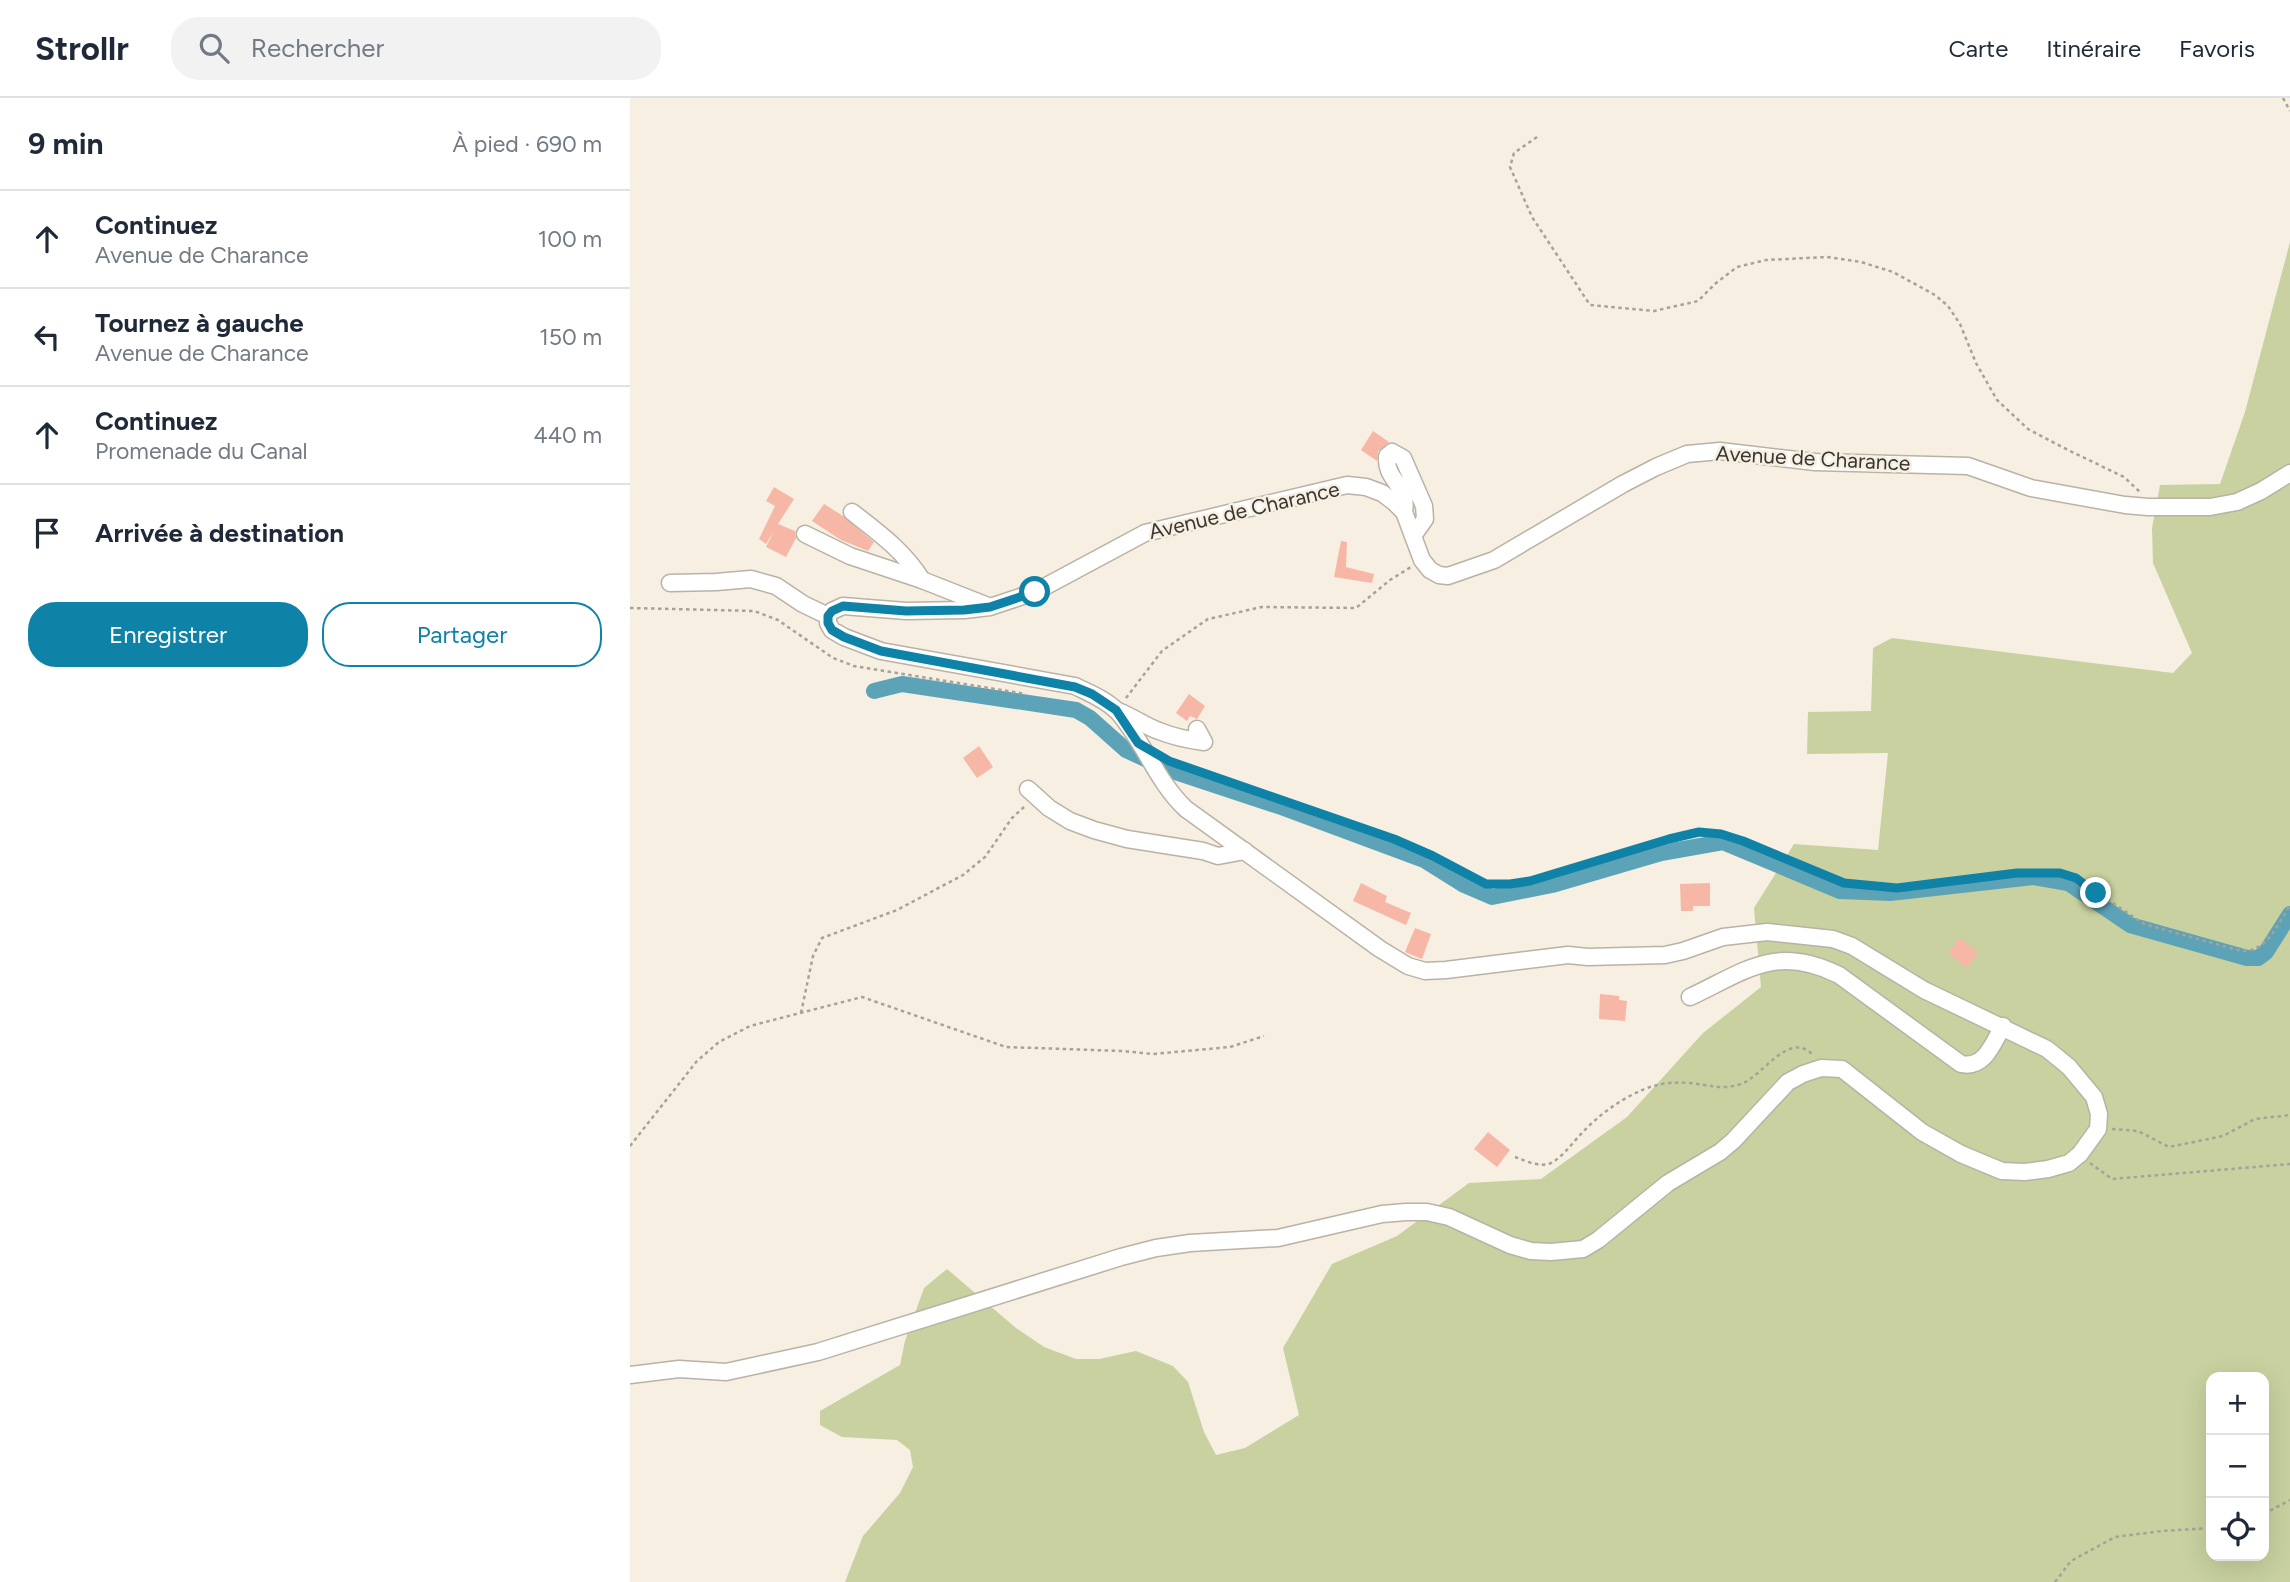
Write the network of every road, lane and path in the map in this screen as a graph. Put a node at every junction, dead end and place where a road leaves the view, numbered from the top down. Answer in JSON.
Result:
{"nodes":[{"id":1,"x":2283,"y":98,"type":"edge"},
{"id":2,"x":2290,"y":111,"type":"edge"},
{"id":3,"x":1537,"y":137,"type":"dead end"},
{"id":4,"x":2290,"y":473,"type":"edge"},
{"id":5,"x":2148,"y":507,"type":"junction"},
{"id":6,"x":852,"y":512,"type":"dead end"},
{"id":7,"x":1404,"y":513,"type":"junction"},
{"id":8,"x":805,"y":534,"type":"dead end"},
{"id":9,"x":1413,"y":536,"type":"junction"},
{"id":10,"x":1423,"y":560,"type":"junction"},
{"id":11,"x":922,"y":580,"type":"junction"},
{"id":12,"x":670,"y":583,"type":"dead end"},
{"id":13,"x":990,"y":607,"type":"junction"},
{"id":14,"x":828,"y":616,"type":"junction"},
{"id":15,"x":1116,"y":710,"type":"junction"},
{"id":16,"x":1197,"y":729,"type":"dead end"},
{"id":17,"x":1169,"y":761,"type":"dead end"},
{"id":18,"x":1032,"y":793,"type":"joint"},
{"id":19,"x":1245,"y":851,"type":"junction"},
{"id":20,"x":2290,"y":905,"type":"edge"},
{"id":21,"x":1690,"y":997,"type":"dead end"},
{"id":22,"x":801,"y":1013,"type":"junction"},
{"id":23,"x":2003,"y":1026,"type":"junction"},
{"id":24,"x":1264,"y":1036,"type":"dead end"},
{"id":25,"x":1821,"y":1068,"type":"junction"},
{"id":26,"x":2290,"y":1115,"type":"edge"},
{"id":27,"x":2098,"y":1129,"type":"junction"},
{"id":28,"x":630,"y":1146,"type":"edge"},
{"id":29,"x":2080,"y":1154,"type":"junction"},
{"id":30,"x":1515,"y":1157,"type":"dead end"},
{"id":31,"x":2290,"y":1164,"type":"edge"},
{"id":32,"x":630,"y":1376,"type":"edge"},
{"id":33,"x":2290,"y":1500,"type":"edge"},
{"id":34,"x":2269,"y":1511,"type":"edge"},
{"id":35,"x":2206,"y":1528,"type":"edge"},
{"id":36,"x":2055,"y":1582,"type":"edge"}],
"edges":[{"from":1,"to":2,"type":"path"},
{"from":3,"to":5,"type":"path"},
{"from":4,"to":5,"type":"street","name":"Avenue de Charance"},
{"from":5,"to":10,"type":"street","name":"Avenue de Charance"},
{"from":6,"to":11,"type":"street"},
{"from":7,"to":9,"type":"street","name":"Avenue de Charance"},
{"from":7,"to":9,"type":"street"},
{"from":7,"to":13,"type":"street","name":"Avenue de Charance"},
{"from":8,"to":11,"type":"street"},
{"from":9,"to":10,"type":"street","name":"Avenue de Charance"},
{"from":10,"to":15,"type":"path"},
{"from":11,"to":13,"type":"street"},
{"from":12,"to":14,"type":"street"},
{"from":13,"to":14,"type":"street","name":"Avenue de Charance"},
{"from":14,"to":15,"type":"street"},
{"from":15,"to":16,"type":"street"},
{"from":15,"to":19,"type":"street"},
{"from":17,"to":20,"type":"path"},
{"from":18,"to":19,"type":"street"},
{"from":18,"to":22,"type":"path"},
{"from":19,"to":23,"type":"street"},
{"from":21,"to":23,"type":"street"},
{"from":22,"to":24,"type":"path"},
{"from":22,"to":28,"type":"path"},
{"from":23,"to":27,"type":"street"},
{"from":25,"to":29,"type":"street"},
{"from":25,"to":30,"type":"path"},
{"from":25,"to":32,"type":"street"},
{"from":26,"to":27,"type":"path"},
{"from":27,"to":29,"type":"street"},
{"from":29,"to":31,"type":"path"},
{"from":33,"to":34,"type":"path"},
{"from":35,"to":36,"type":"path"}]}
